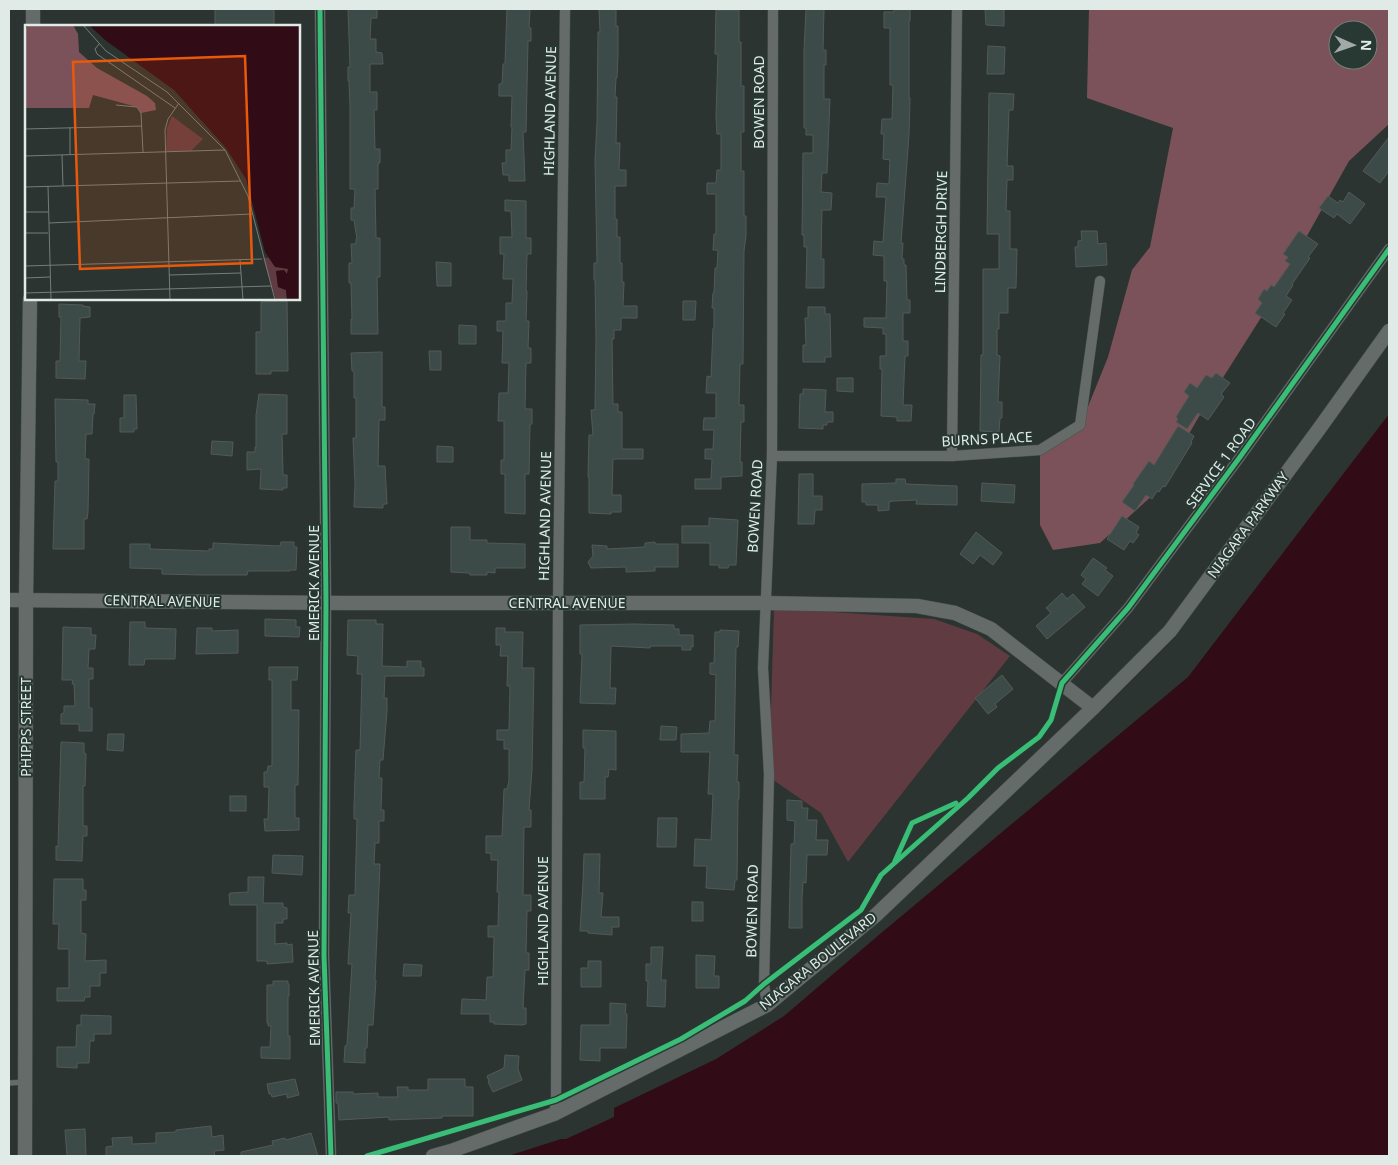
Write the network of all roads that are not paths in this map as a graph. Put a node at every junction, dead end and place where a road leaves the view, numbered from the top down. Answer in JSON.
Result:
{"nodes":[{"id":1,"x":33,"y":9,"type":"edge"},
{"id":2,"x":320,"y":9,"type":"edge"},
{"id":3,"x":565,"y":9,"type":"edge"},
{"id":4,"x":773,"y":9,"type":"edge"},
{"id":5,"x":957,"y":9,"type":"edge"},
{"id":6,"x":33,"y":25,"type":"edge"},
{"id":7,"x":1389,"y":249,"type":"edge"},
{"id":8,"x":1100,"y":280,"type":"dead end"},
{"id":9,"x":30,"y":300,"type":"edge"},
{"id":10,"x":1389,"y":330,"type":"edge"},
{"id":11,"x":772,"y":456,"type":"junction"},
{"id":12,"x":952,"y":456,"type":"junction"},
{"id":13,"x":9,"y":600,"type":"edge"},
{"id":14,"x":26,"y":600,"type":"junction"},
{"id":15,"x":326,"y":603,"type":"junction"},
{"id":16,"x":765,"y":603,"type":"junction"},
{"id":17,"x":558,"y":604,"type":"junction"},
{"id":18,"x":1062,"y":683,"type":"junction"},
{"id":19,"x":1093,"y":708,"type":"junction"},
{"id":20,"x":767,"y":1005,"type":"junction"},
{"id":21,"x":25,"y":1082,"type":"junction"},
{"id":22,"x":9,"y":1084,"type":"edge"},
{"id":23,"x":554,"y":1114,"type":"junction"},
{"id":24,"x":25,"y":1156,"type":"edge"},
{"id":25,"x":331,"y":1156,"type":"edge"},
{"id":26,"x":433,"y":1156,"type":"edge"}],
"edges":[{"from":1,"to":6,"type":"main road"},
{"from":2,"to":15,"type":"street","name":"EMERICK AVENUE"},
{"from":3,"to":17,"type":"street","name":"HIGHLAND AVENUE"},
{"from":4,"to":11,"type":"street","name":"BOWEN ROAD"},
{"from":5,"to":12,"type":"street","name":"LINDBERGH DRIVE"},
{"from":7,"to":18,"type":"street","name":"SERVICE 1 ROAD"},
{"from":8,"to":12,"type":"street","name":"BURNS PLACE"},
{"from":9,"to":14,"type":"main road","name":"PHIPPS STREET"},
{"from":10,"to":19,"type":"main road","name":"NIAGARA PARKWAY"},
{"from":11,"to":12,"type":"street","name":"BURNS PLACE"},
{"from":11,"to":16,"type":"street","name":"BOWEN ROAD"},
{"from":13,"to":14,"type":"main road","name":"CENTRAL AVENUE"},
{"from":14,"to":15,"type":"main road","name":"CENTRAL AVENUE"},
{"from":14,"to":21,"type":"main road","name":"PHIPPS STREET"},
{"from":15,"to":17,"type":"main road","name":"CENTRAL AVENUE"},
{"from":15,"to":25,"type":"street","name":"EMERICK AVENUE"},
{"from":16,"to":17,"type":"main road","name":"CENTRAL AVENUE"},
{"from":16,"to":18,"type":"main road","name":"CENTRAL AVENUE"},
{"from":16,"to":20,"type":"street","name":"BOWEN ROAD"},
{"from":17,"to":23,"type":"street","name":"HIGHLAND AVENUE"},
{"from":18,"to":19,"type":"main road","name":"CENTRAL AVENUE"},
{"from":19,"to":20,"type":"main road","name":"NIAGARA BOULEVARD"},
{"from":20,"to":23,"type":"main road","name":"NIAGARA BOULEVARD"},
{"from":21,"to":22,"type":"lane"},
{"from":21,"to":24,"type":"main road","name":"PHIPPS STREET"},
{"from":23,"to":26,"type":"main road","name":"NIAGARA BOULEVARD"}]}
